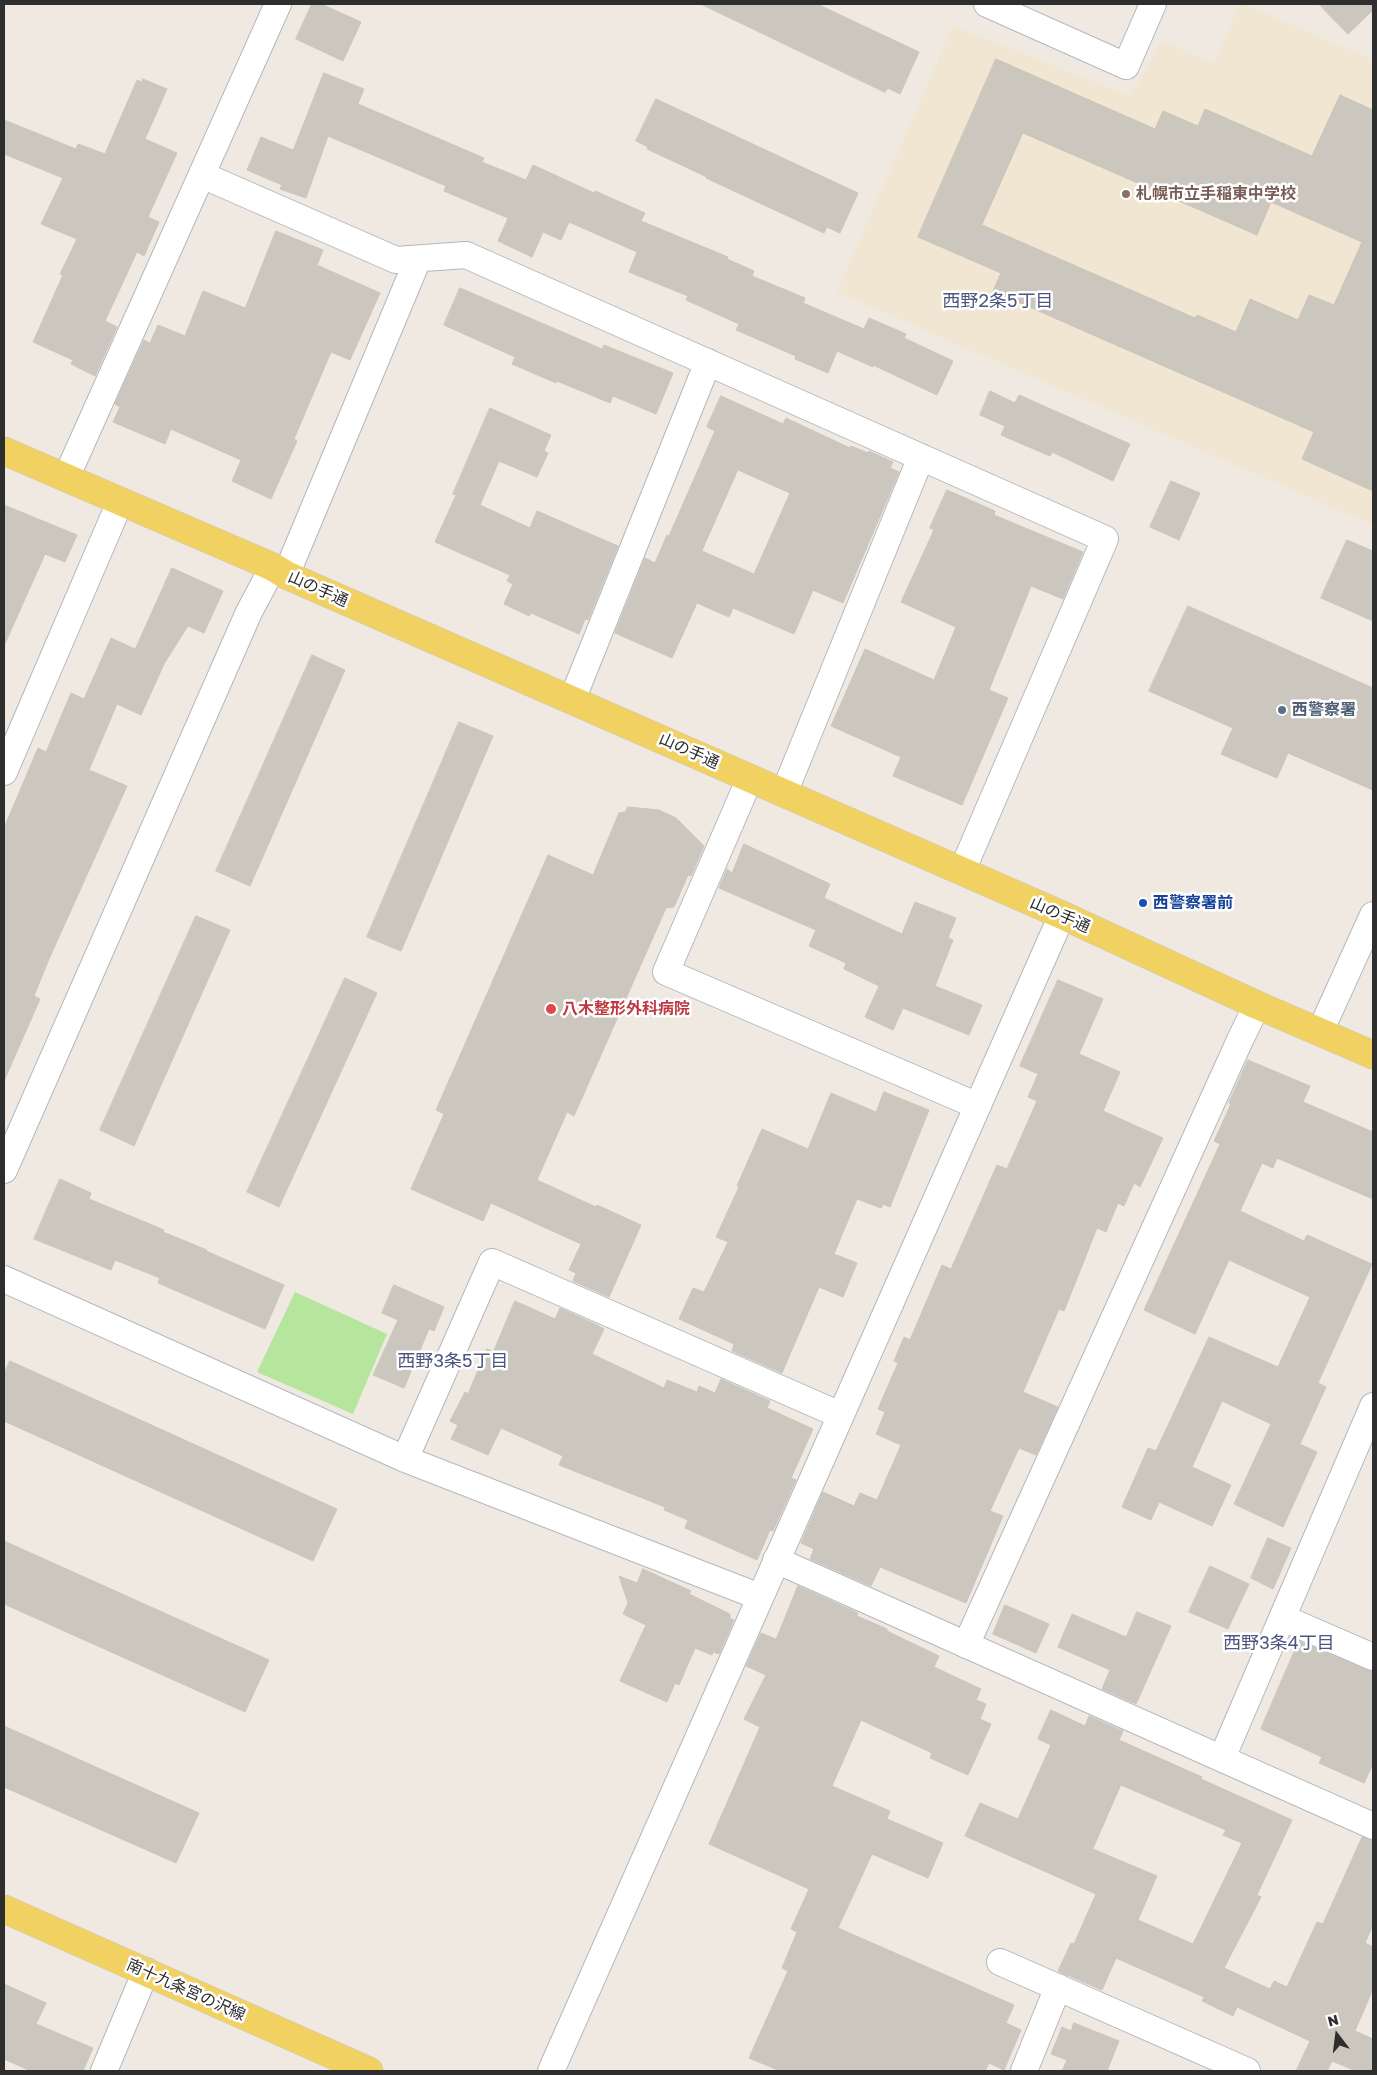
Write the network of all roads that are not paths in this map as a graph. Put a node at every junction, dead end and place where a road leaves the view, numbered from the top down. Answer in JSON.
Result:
{"nodes":[{"id":1,"x":278,"y":4,"type":"edge"},
{"id":2,"x":986,"y":4,"type":"edge"},
{"id":3,"x":1153,"y":4,"type":"edge"},
{"id":4,"x":202,"y":175,"type":"junction"},
{"id":5,"x":418,"y":259,"type":"junction"},
{"id":6,"x":708,"y":362,"type":"junction"},
{"id":7,"x":4,"y":451,"type":"edge"},
{"id":8,"x":921,"y":457,"type":"junction"},
{"id":9,"x":66,"y":478,"type":"junction"},
{"id":10,"x":120,"y":502,"type":"junction"},
{"id":11,"x":280,"y":571,"type":"junction"},
{"id":12,"x":572,"y":700,"type":"junction"},
{"id":13,"x":7,"y":758,"type":"edge"},
{"id":14,"x":750,"y":778,"type":"junction"},
{"id":15,"x":784,"y":793,"type":"junction"},
{"id":16,"x":962,"y":871,"type":"junction"},
{"id":17,"x":1062,"y":915,"type":"junction"},
{"id":18,"x":1373,"y":915,"type":"edge"},
{"id":19,"x":1258,"y":1005,"type":"junction"},
{"id":20,"x":1320,"y":1032,"type":"junction"},
{"id":21,"x":1373,"y":1055,"type":"edge"},
{"id":22,"x":978,"y":1106,"type":"junction"},
{"id":23,"x":4,"y":1170,"type":"edge"},
{"id":24,"x":4,"y":1279,"type":"edge"},
{"id":25,"x":1373,"y":1406,"type":"edge"},
{"id":26,"x":840,"y":1415,"type":"junction"},
{"id":27,"x":405,"y":1459,"type":"junction"},
{"id":28,"x":776,"y":1560,"type":"junction"},
{"id":29,"x":760,"y":1598,"type":"junction"},
{"id":30,"x":1283,"y":1618,"type":"junction"},
{"id":31,"x":966,"y":1645,"type":"junction"},
{"id":32,"x":1373,"y":1656,"type":"edge"},
{"id":33,"x":1222,"y":1758,"type":"junction"},
{"id":34,"x":1373,"y":1826,"type":"edge"},
{"id":35,"x":4,"y":1909,"type":"edge"},
{"id":36,"x":1000,"y":1962,"type":"dead end"},
{"id":37,"x":146,"y":1972,"type":"junction"},
{"id":38,"x":1058,"y":1987,"type":"junction"},
{"id":39,"x":104,"y":2071,"type":"edge"},
{"id":40,"x":369,"y":2071,"type":"edge"},
{"id":41,"x":551,"y":2071,"type":"edge"},
{"id":42,"x":1024,"y":2071,"type":"edge"},
{"id":43,"x":1247,"y":2071,"type":"edge"}],
"edges":[{"from":1,"to":4,"type":"street"},
{"from":2,"to":3,"type":"street"},
{"from":4,"to":5,"type":"street"},
{"from":4,"to":9,"type":"street"},
{"from":5,"to":6,"type":"street"},
{"from":5,"to":11,"type":"street"},
{"from":6,"to":8,"type":"street"},
{"from":6,"to":12,"type":"street"},
{"from":7,"to":9,"type":"main road","name":"山の手通"},
{"from":8,"to":15,"type":"street"},
{"from":8,"to":16,"type":"street"},
{"from":9,"to":10,"type":"main road","name":"山の手通"},
{"from":10,"to":11,"type":"main road","name":"山の手通"},
{"from":10,"to":13,"type":"street"},
{"from":11,"to":12,"type":"main road","name":"山の手通"},
{"from":11,"to":23,"type":"street"},
{"from":12,"to":14,"type":"main road","name":"山の手通"},
{"from":14,"to":15,"type":"main road","name":"山の手通"},
{"from":14,"to":22,"type":"street"},
{"from":15,"to":16,"type":"main road","name":"山の手通"},
{"from":16,"to":17,"type":"main road","name":"山の手通"},
{"from":17,"to":19,"type":"main road","name":"山の手通"},
{"from":17,"to":22,"type":"street"},
{"from":18,"to":20,"type":"street"},
{"from":19,"to":20,"type":"main road","name":"山の手通"},
{"from":19,"to":31,"type":"street"},
{"from":20,"to":21,"type":"main road","name":"山の手通"},
{"from":22,"to":26,"type":"street"},
{"from":24,"to":27,"type":"street"},
{"from":25,"to":30,"type":"street"},
{"from":26,"to":27,"type":"street"},
{"from":26,"to":28,"type":"street"},
{"from":27,"to":29,"type":"street"},
{"from":28,"to":29,"type":"street"},
{"from":28,"to":31,"type":"street"},
{"from":29,"to":41,"type":"street"},
{"from":30,"to":32,"type":"street"},
{"from":30,"to":33,"type":"street"},
{"from":31,"to":33,"type":"street"},
{"from":33,"to":34,"type":"street"},
{"from":35,"to":37,"type":"main road","name":"南十九条宮の沢線"},
{"from":36,"to":38,"type":"street"},
{"from":37,"to":39,"type":"street"},
{"from":37,"to":40,"type":"main road","name":"南十九条宮の沢線"},
{"from":38,"to":42,"type":"street"},
{"from":38,"to":43,"type":"street"}]}
